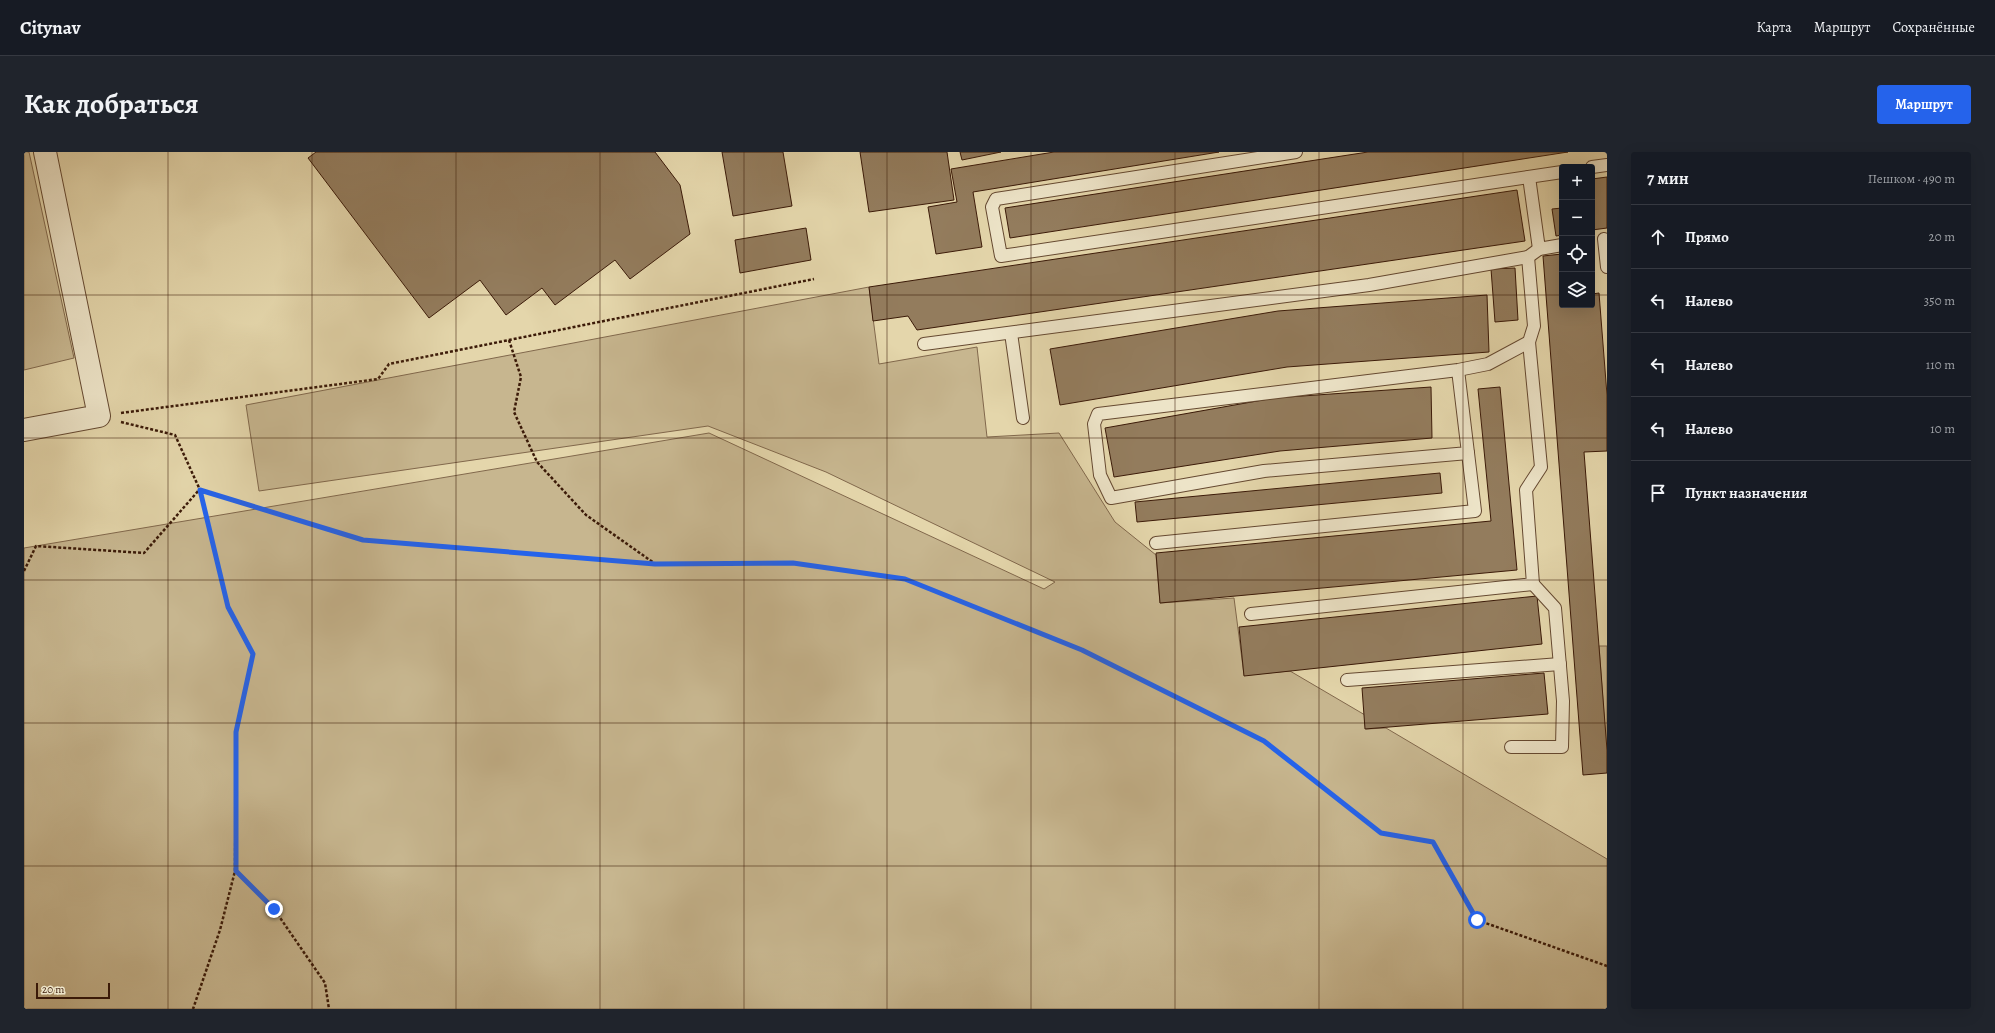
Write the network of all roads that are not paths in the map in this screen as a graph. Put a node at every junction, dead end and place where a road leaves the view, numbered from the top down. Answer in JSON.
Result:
{"nodes":[{"id":1,"x":44,"y":152,"type":"edge"},
{"id":2,"x":1296,"y":152,"type":"edge"},
{"id":3,"x":1607,"y":165,"type":"edge"},
{"id":4,"x":1595,"y":167,"type":"edge"},
{"id":5,"x":1559,"y":172,"type":"edge"},
{"id":6,"x":1529,"y":177,"type":"junction"},
{"id":7,"x":1601,"y":240,"type":"edge"},
{"id":8,"x":1559,"y":246,"type":"edge"},
{"id":9,"x":1539,"y":249,"type":"junction"},
{"id":10,"x":1528,"y":257,"type":"junction"},
{"id":11,"x":1607,"y":267,"type":"edge"},
{"id":12,"x":1011,"y":333,"type":"junction"},
{"id":13,"x":1529,"y":342,"type":"junction"},
{"id":14,"x":924,"y":344,"type":"dead end"},
{"id":15,"x":1458,"y":370,"type":"junction"},
{"id":16,"x":1023,"y":418,"type":"dead end"},
{"id":17,"x":24,"y":430,"type":"edge"},
{"id":18,"x":1468,"y":453,"type":"junction"},
{"id":19,"x":1156,"y":543,"type":"dead end"},
{"id":20,"x":1533,"y":584,"type":"junction"},
{"id":21,"x":1251,"y":614,"type":"dead end"},
{"id":22,"x":1560,"y":664,"type":"junction"},
{"id":23,"x":1347,"y":680,"type":"dead end"},
{"id":24,"x":1511,"y":747,"type":"dead end"}],
"edges":[{"from":1,"to":17,"type":"street"},
{"from":2,"to":6,"type":"lane"},
{"from":3,"to":4,"type":"lane"},
{"from":5,"to":6,"type":"lane"},
{"from":6,"to":9,"type":"lane"},
{"from":7,"to":11,"type":"lane"},
{"from":8,"to":9,"type":"lane"},
{"from":9,"to":10,"type":"lane"},
{"from":10,"to":12,"type":"lane"},
{"from":10,"to":13,"type":"lane"},
{"from":12,"to":14,"type":"lane"},
{"from":12,"to":16,"type":"lane"},
{"from":13,"to":15,"type":"lane"},
{"from":13,"to":20,"type":"lane"},
{"from":15,"to":18,"type":"lane"},
{"from":15,"to":18,"type":"lane"},
{"from":18,"to":19,"type":"lane"},
{"from":20,"to":21,"type":"lane"},
{"from":20,"to":22,"type":"lane"},
{"from":22,"to":23,"type":"lane"},
{"from":22,"to":24,"type":"lane"}]}
